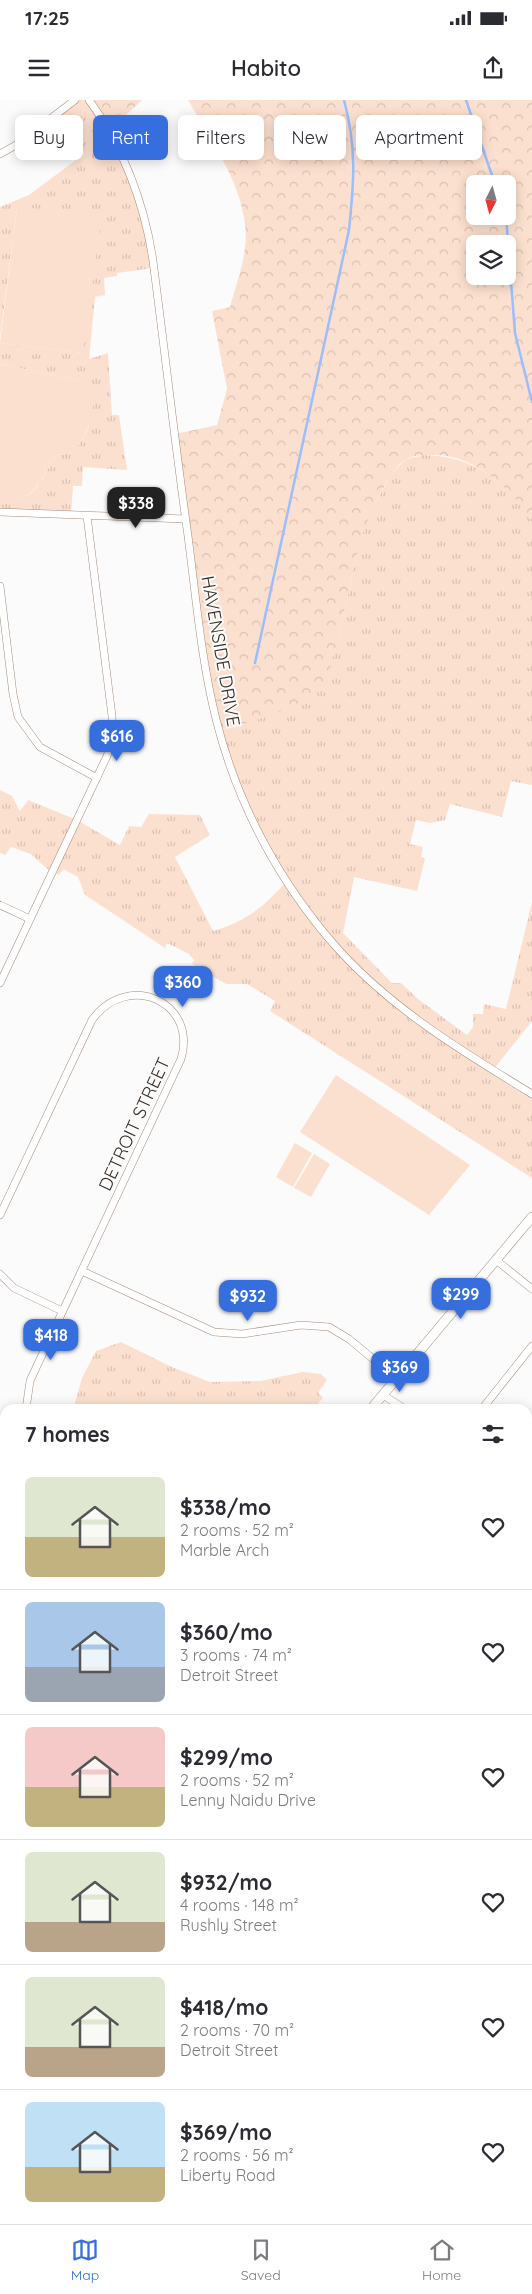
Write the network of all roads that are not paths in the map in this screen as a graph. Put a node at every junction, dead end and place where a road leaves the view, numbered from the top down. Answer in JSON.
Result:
{"nodes":[{"id":1,"x":75,"y":100,"type":"edge"},
{"id":2,"x":89,"y":100,"type":"edge"},
{"id":3,"x":0,"y":154,"type":"edge"},
{"id":4,"x":0,"y":512,"type":"edge"},
{"id":5,"x":87,"y":516,"type":"junction"},
{"id":6,"x":186,"y":519,"type":"junction"},
{"id":7,"x":0,"y":586,"type":"edge"},
{"id":8,"x":96,"y":778,"type":"junction"},
{"id":9,"x":0,"y":905,"type":"edge"},
{"id":10,"x":30,"y":919,"type":"junction"},
{"id":11,"x":0,"y":983,"type":"edge"},
{"id":12,"x":532,"y":1084,"type":"edge"},
{"id":13,"x":529,"y":1092,"type":"edge"},
{"id":14,"x":0,"y":1215,"type":"edge"},
{"id":15,"x":532,"y":1217,"type":"edge"},
{"id":16,"x":496,"y":1260,"type":"junction"},
{"id":17,"x":82,"y":1272,"type":"junction"},
{"id":18,"x":0,"y":1274,"type":"edge"},
{"id":19,"x":532,"y":1289,"type":"edge"},
{"id":20,"x":62,"y":1311,"type":"junction"},
{"id":21,"x":532,"y":1346,"type":"edge"},
{"id":22,"x":396,"y":1378,"type":"junction"},
{"id":23,"x":383,"y":1395,"type":"junction"},
{"id":24,"x":27,"y":1404,"type":"edge"},
{"id":25,"x":376,"y":1404,"type":"edge"},
{"id":26,"x":397,"y":1404,"type":"edge"},
{"id":27,"x":486,"y":1404,"type":"edge"}],
"edges":[{"from":1,"to":3,"type":"street"},
{"from":2,"to":6,"type":"street","name":"HAVENSIDE DRIVE"},
{"from":4,"to":5,"type":"street"},
{"from":5,"to":6,"type":"street"},
{"from":5,"to":8,"type":"street"},
{"from":6,"to":13,"type":"street","name":"HAVENSIDE DRIVE"},
{"from":7,"to":8,"type":"street"},
{"from":8,"to":10,"type":"street"},
{"from":9,"to":10,"type":"street"},
{"from":10,"to":11,"type":"street"},
{"from":12,"to":13,"type":"street"},
{"from":14,"to":17,"type":"street","name":"DETROIT STREET"},
{"from":15,"to":16,"type":"street"},
{"from":16,"to":19,"type":"street"},
{"from":16,"to":22,"type":"street"},
{"from":17,"to":20,"type":"street","name":"DETROIT STREET"},
{"from":17,"to":22,"type":"street"},
{"from":18,"to":20,"type":"street"},
{"from":20,"to":24,"type":"street","name":"DETROIT STREET"},
{"from":21,"to":27,"type":"street"},
{"from":22,"to":23,"type":"street"},
{"from":23,"to":25,"type":"street"},
{"from":23,"to":26,"type":"street"}]}
